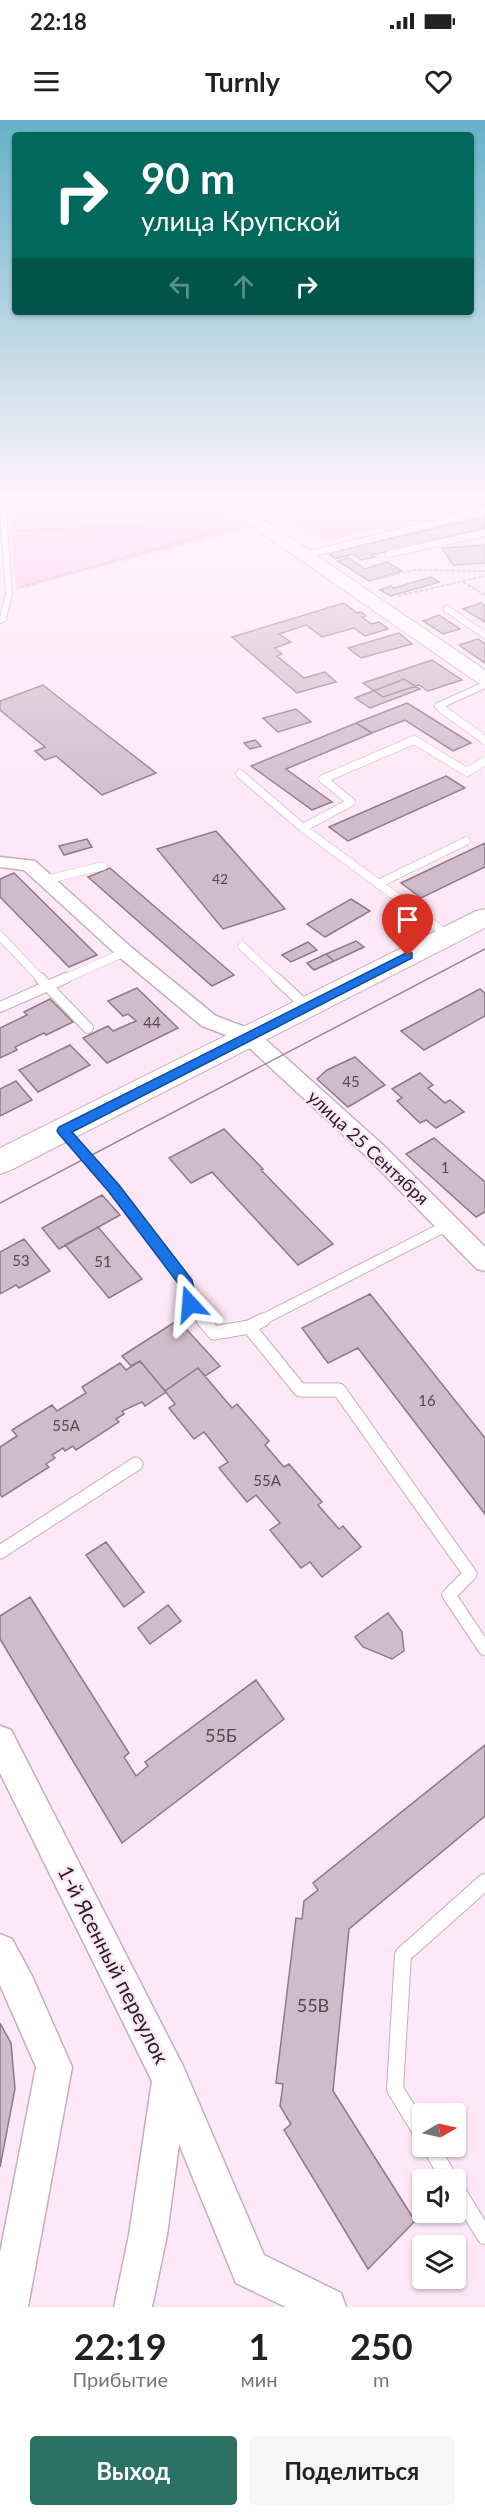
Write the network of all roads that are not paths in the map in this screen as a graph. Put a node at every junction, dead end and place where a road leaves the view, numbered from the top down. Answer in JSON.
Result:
{"nodes":[{"id":1,"x":7,"y":600,"type":"edge"},
{"id":2,"x":371,"y":600,"type":"edge"},
{"id":3,"x":447,"y":609,"type":"dead end"},
{"id":4,"x":0,"y":620,"type":"edge"},
{"id":5,"x":485,"y":635,"type":"edge"},
{"id":6,"x":485,"y":679,"type":"edge"},
{"id":7,"x":485,"y":685,"type":"edge"},
{"id":8,"x":485,"y":740,"type":"edge"},
{"id":9,"x":485,"y":762,"type":"edge"},
{"id":10,"x":240,"y":774,"type":"dead end"},
{"id":11,"x":303,"y":828,"type":"junction"},
{"id":12,"x":466,"y":841,"type":"dead end"},
{"id":13,"x":0,"y":862,"type":"edge"},
{"id":14,"x":103,"y":866,"type":"dead end"},
{"id":15,"x":45,"y":880,"type":"junction"},
{"id":16,"x":378,"y":884,"type":"junction"},
{"id":17,"x":485,"y":917,"type":"edge"},
{"id":18,"x":448,"y":935,"type":"junction"},
{"id":19,"x":0,"y":936,"type":"edge"},
{"id":20,"x":242,"y":946,"type":"dead end"},
{"id":21,"x":125,"y":952,"type":"junction"},
{"id":22,"x":48,"y":987,"type":"junction"},
{"id":23,"x":306,"y":1006,"type":"junction"},
{"id":24,"x":0,"y":1007,"type":"edge"},
{"id":25,"x":88,"y":1028,"type":"dead end"},
{"id":26,"x":249,"y":1036,"type":"junction"},
{"id":27,"x":63,"y":1131,"type":"junction"},
{"id":28,"x":0,"y":1162,"type":"edge"},
{"id":29,"x":448,"y":1225,"type":"junction"},
{"id":30,"x":485,"y":1262,"type":"edge"},
{"id":31,"x":249,"y":1327,"type":"junction"},
{"id":32,"x":136,"y":1464,"type":"dead end"},
{"id":33,"x":0,"y":1552,"type":"edge"},
{"id":34,"x":485,"y":1649,"type":"edge"},
{"id":35,"x":0,"y":1741,"type":"edge"},
{"id":36,"x":485,"y":1882,"type":"edge"},
{"id":37,"x":0,"y":1951,"type":"edge"},
{"id":38,"x":170,"y":2079,"type":"junction"},
{"id":39,"x":412,"y":2117,"type":"edge"},
{"id":40,"x":466,"y":2205,"type":"edge"},
{"id":41,"x":485,"y":2236,"type":"edge"},
{"id":42,"x":9,"y":2307,"type":"edge"},
{"id":43,"x":133,"y":2307,"type":"edge"},
{"id":44,"x":327,"y":2307,"type":"edge"}],
"edges":[{"from":1,"to":4,"type":"lane"},
{"from":2,"to":6,"type":"street"},
{"from":3,"to":5,"type":"lane"},
{"from":7,"to":8,"type":"lane"},
{"from":9,"to":11,"type":"lane"},
{"from":10,"to":11,"type":"lane"},
{"from":11,"to":16,"type":"lane"},
{"from":12,"to":16,"type":"lane"},
{"from":13,"to":15,"type":"street"},
{"from":14,"to":15,"type":"lane"},
{"from":15,"to":21,"type":"street"},
{"from":16,"to":18,"type":"lane"},
{"from":17,"to":18,"type":"main road"},
{"from":18,"to":23,"type":"main road"},
{"from":19,"to":22,"type":"lane"},
{"from":20,"to":23,"type":"lane"},
{"from":21,"to":22,"type":"lane"},
{"from":21,"to":26,"type":"street"},
{"from":22,"to":24,"type":"lane"},
{"from":22,"to":25,"type":"lane"},
{"from":23,"to":26,"type":"main road"},
{"from":26,"to":27,"type":"main road"},
{"from":26,"to":29,"type":"street","name":"улица 25 Сентября"},
{"from":27,"to":28,"type":"main road"},
{"from":27,"to":31,"type":"lane"},
{"from":29,"to":30,"type":"street","name":"улица 25 Сентября"},
{"from":29,"to":31,"type":"lane"},
{"from":31,"to":34,"type":"lane"},
{"from":32,"to":33,"type":"lane"},
{"from":35,"to":38,"type":"street","name":"1-й Ясенный переулок"},
{"from":36,"to":39,"type":"lane"},
{"from":37,"to":42,"type":"street"},
{"from":38,"to":43,"type":"street","name":"1-й Ясенный переулок"},
{"from":38,"to":44,"type":"street"},
{"from":40,"to":41,"type":"lane"}]}
